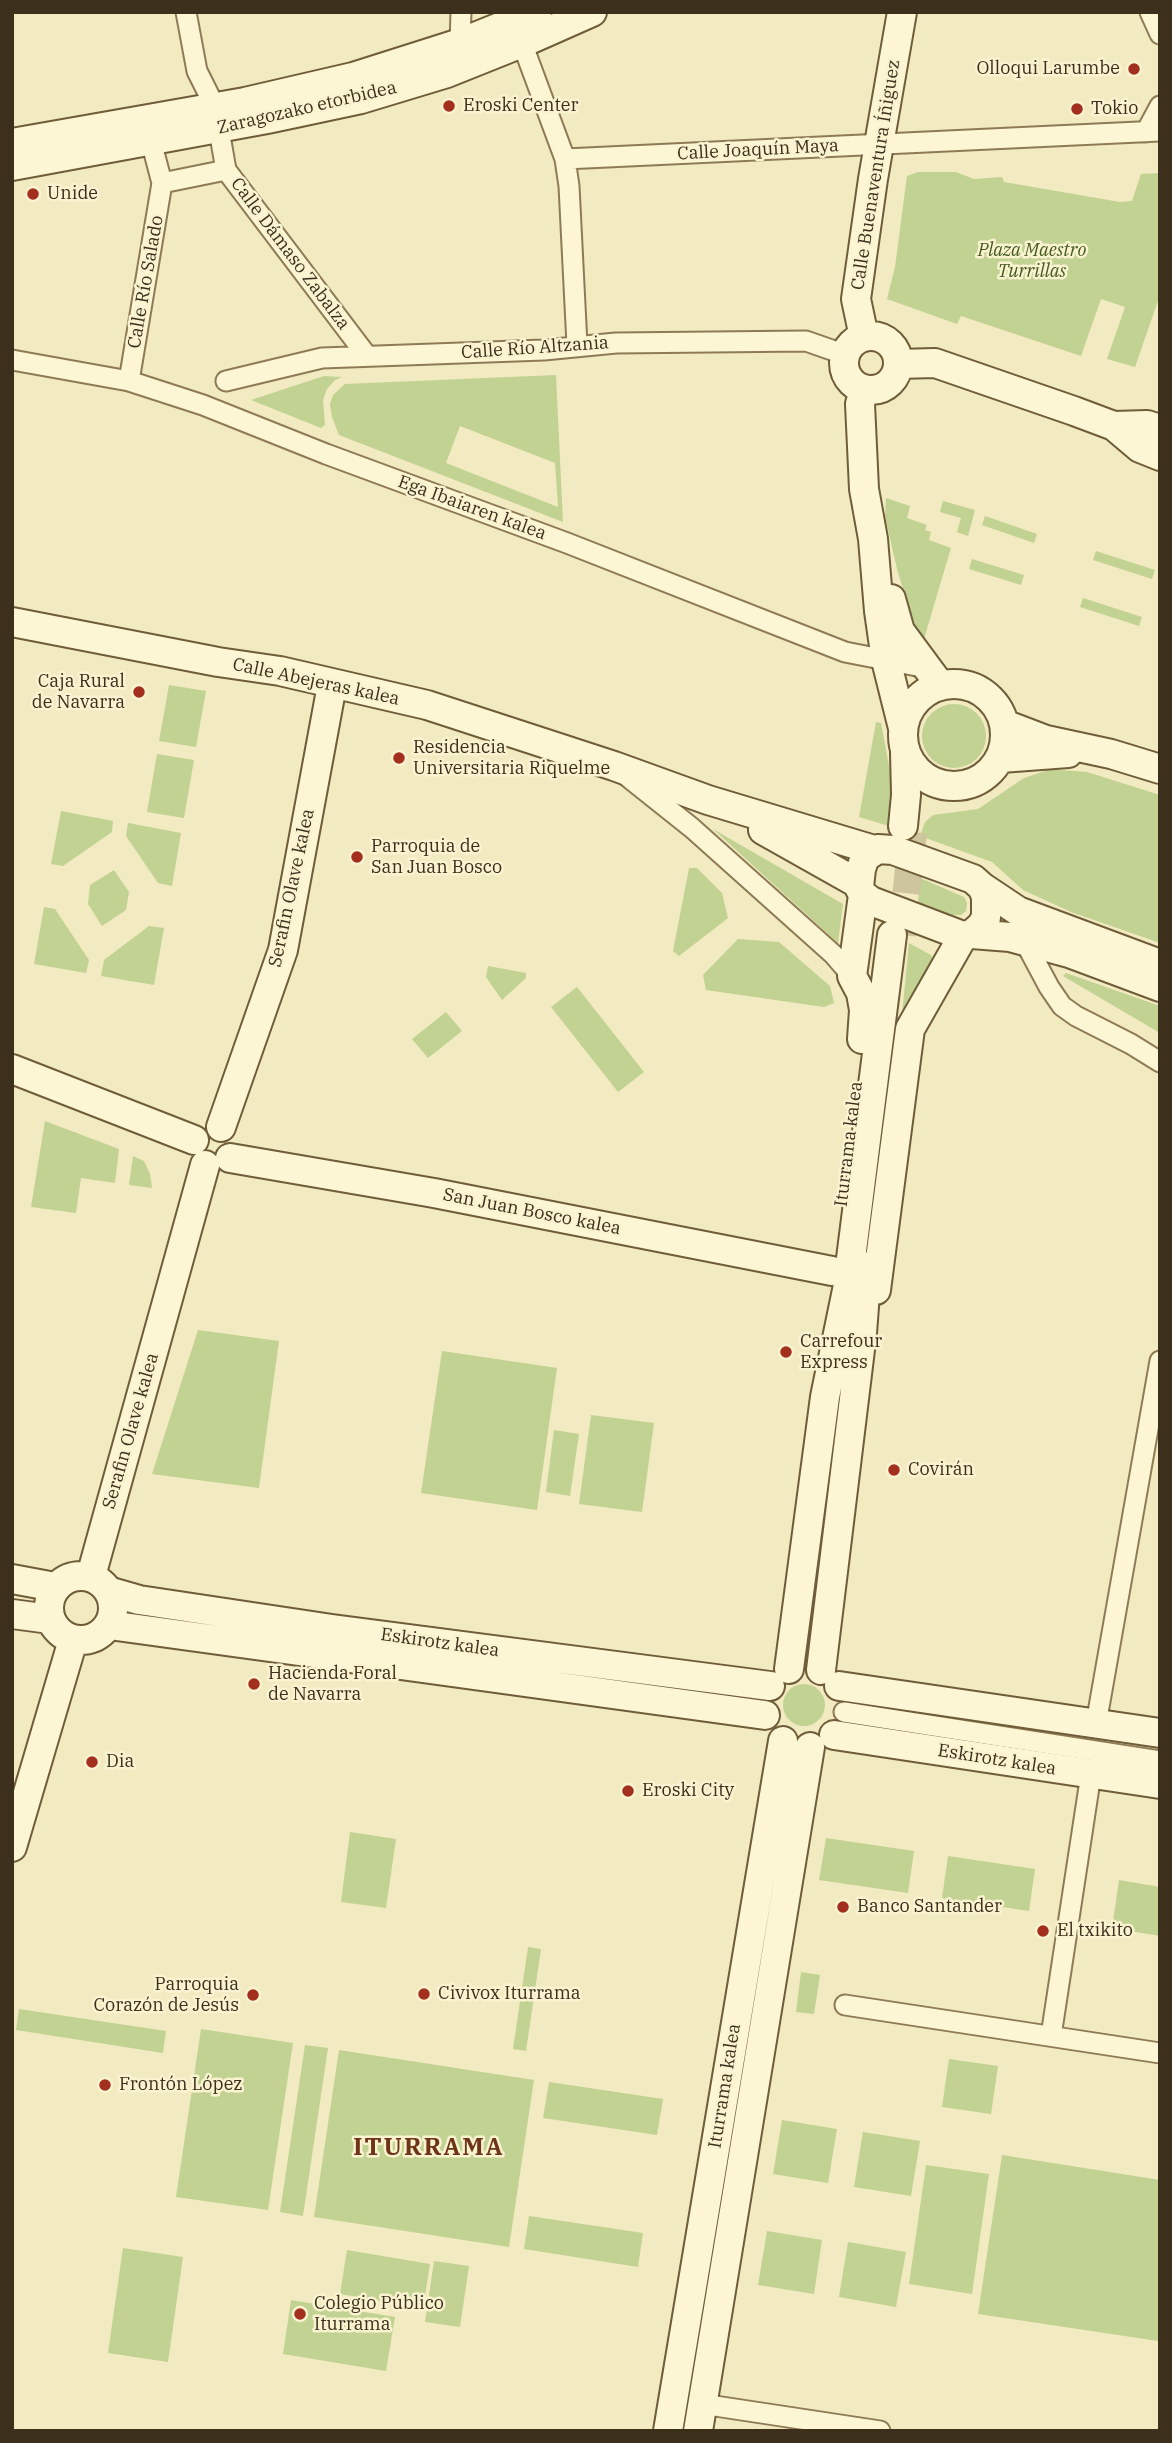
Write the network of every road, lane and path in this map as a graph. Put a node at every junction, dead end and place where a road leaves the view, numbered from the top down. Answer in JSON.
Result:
{"nodes":[{"id":1,"x":186,"y":12,"type":"edge"},
{"id":2,"x":461,"y":12,"type":"edge"},
{"id":3,"x":537,"y":12,"type":"edge"},
{"id":4,"x":592,"y":12,"type":"edge"},
{"id":5,"x":902,"y":12,"type":"edge"},
{"id":6,"x":1150,"y":12,"type":"edge"},
{"id":7,"x":1160,"y":34,"type":"edge"},
{"id":8,"x":460,"y":43,"type":"junction"},
{"id":9,"x":522,"y":43,"type":"junction"},
{"id":10,"x":1160,"y":106,"type":"edge"},
{"id":11,"x":217,"y":117,"type":"junction"},
{"id":12,"x":1153,"y":132,"type":"edge"},
{"id":13,"x":151,"y":141,"type":"junction"},
{"id":14,"x":12,"y":143,"type":"edge"},
{"id":15,"x":879,"y":145,"type":"junction"},
{"id":16,"x":565,"y":159,"type":"junction"},
{"id":17,"x":12,"y":166,"type":"edge"},
{"id":18,"x":226,"y":170,"type":"junction"},
{"id":19,"x":162,"y":183,"type":"junction"},
{"id":20,"x":577,"y":345,"type":"junction"},
{"id":21,"x":855,"y":346,"type":"junction"},
{"id":22,"x":367,"y":356,"type":"junction"},
{"id":23,"x":12,"y":360,"type":"edge"},
{"id":24,"x":898,"y":364,"type":"junction"},
{"id":25,"x":130,"y":381,"type":"junction"},
{"id":26,"x":226,"y":381,"type":"dead end"},
{"id":27,"x":864,"y":389,"type":"junction"},
{"id":28,"x":1114,"y":426,"type":"junction"},
{"id":29,"x":1160,"y":429,"type":"edge"},
{"id":30,"x":1160,"y":456,"type":"edge"},
{"id":31,"x":873,"y":539,"type":"junction"},
{"id":32,"x":12,"y":622,"type":"edge"},
{"id":33,"x":886,"y":660,"type":"junction"},
{"id":34,"x":934,"y":677,"type":"junction"},
{"id":35,"x":332,"y":685,"type":"junction"},
{"id":36,"x":1004,"y":724,"type":"junction"},
{"id":37,"x":904,"y":740,"type":"junction"},
{"id":38,"x":1111,"y":754,"type":"junction"},
{"id":39,"x":1001,"y":758,"type":"junction"},
{"id":40,"x":614,"y":766,"type":"junction"},
{"id":41,"x":1160,"y":769,"type":"edge"},
{"id":42,"x":941,"y":784,"type":"junction"},
{"id":43,"x":708,"y":800,"type":"junction"},
{"id":44,"x":874,"y":850,"type":"junction"},
{"id":45,"x":982,"y":887,"type":"junction"},
{"id":46,"x":861,"y":890,"type":"junction"},
{"id":47,"x":967,"y":935,"type":"junction"},
{"id":48,"x":1025,"y":942,"type":"junction"},
{"id":49,"x":1056,"y":950,"type":"junction"},
{"id":50,"x":1160,"y":964,"type":"edge"},
{"id":51,"x":852,"y":976,"type":"junction"},
{"id":52,"x":1160,"y":986,"type":"edge"},
{"id":53,"x":1049,"y":987,"type":"junction"},
{"id":54,"x":1160,"y":1062,"type":"edge"},
{"id":55,"x":12,"y":1069,"type":"edge"},
{"id":56,"x":221,"y":1127,"type":"junction"},
{"id":57,"x":194,"y":1140,"type":"junction"},
{"id":58,"x":218,"y":1162,"type":"junction"},
{"id":59,"x":832,"y":1271,"type":"junction"},
{"id":60,"x":862,"y":1332,"type":"junction"},
{"id":61,"x":1160,"y":1362,"type":"edge"},
{"id":62,"x":825,"y":1396,"type":"junction"},
{"id":63,"x":1152,"y":1452,"type":"edge"},
{"id":64,"x":12,"y":1579,"type":"edge"},
{"id":65,"x":101,"y":1584,"type":"junction"},
{"id":66,"x":55,"y":1587,"type":"junction"},
{"id":67,"x":12,"y":1614,"type":"edge"},
{"id":68,"x":50,"y":1619,"type":"junction"},
{"id":69,"x":109,"y":1625,"type":"junction"},
{"id":70,"x":73,"y":1640,"type":"junction"},
{"id":71,"x":780,"y":1678,"type":"junction"},
{"id":72,"x":830,"y":1710,"type":"junction"},
{"id":73,"x":765,"y":1715,"type":"junction"},
{"id":74,"x":1096,"y":1724,"type":"junction"},
{"id":75,"x":1160,"y":1733,"type":"edge"},
{"id":76,"x":783,"y":1741,"type":"junction"},
{"id":77,"x":1160,"y":1760,"type":"edge"},
{"id":78,"x":1091,"y":1774,"type":"junction"},
{"id":79,"x":1160,"y":1784,"type":"edge"},
{"id":80,"x":12,"y":1847,"type":"edge"},
{"id":81,"x":845,"y":2005,"type":"dead end"},
{"id":82,"x":1051,"y":2036,"type":"junction"},
{"id":83,"x":1160,"y":2053,"type":"edge"},
{"id":84,"x":700,"y":2417,"type":"edge"},
{"id":85,"x":668,"y":2431,"type":"edge"},
{"id":86,"x":880,"y":2431,"type":"edge"}],
"edges":[{"from":1,"to":11,"type":"street","name":"Calle Dámaso Zabalza"},
{"from":2,"to":8,"type":"street"},
{"from":3,"to":8,"type":"street","name":"Zaragozako etorbidea"},
{"from":4,"to":9,"type":"street","name":"Zaragozako etorbidea"},
{"from":5,"to":15,"type":"street","name":"Calle Buenaventura Íñiguez"},
{"from":6,"to":7,"type":"street"},
{"from":8,"to":11,"type":"street","name":"Zaragozako etorbidea"},
{"from":9,"to":11,"type":"street","name":"Zaragozako etorbidea"},
{"from":9,"to":16,"type":"street"},
{"from":10,"to":12,"type":"street"},
{"from":11,"to":13,"type":"street","name":"Zaragozako etorbidea"},
{"from":11,"to":14,"type":"street","name":"Zaragozako etorbidea"},
{"from":11,"to":18,"type":"street","name":"Calle Dámaso Zabalza"},
{"from":12,"to":15,"type":"street","name":"Calle Joaquín Maya"},
{"from":13,"to":17,"type":"street","name":"Zaragozako etorbidea"},
{"from":13,"to":19,"type":"street","name":"Calle Río Salado"},
{"from":15,"to":16,"type":"street","name":"Calle Joaquín Maya"},
{"from":15,"to":21,"type":"street","name":"Calle Buenaventura Íñiguez"},
{"from":16,"to":20,"type":"street"},
{"from":18,"to":19,"type":"street"},
{"from":18,"to":22,"type":"street","name":"Calle Dámaso Zabalza"},
{"from":19,"to":25,"type":"street","name":"Calle Río Salado"},
{"from":20,"to":21,"type":"street","name":"Calle Río Altzania"},
{"from":20,"to":22,"type":"street","name":"Calle Río Altzania"},
{"from":21,"to":24,"type":"street"},
{"from":21,"to":27,"type":"street"},
{"from":22,"to":26,"type":"street","name":"Calle Río Altzania"},
{"from":23,"to":25,"type":"street","name":"Ega Ibaiaren kalea"},
{"from":24,"to":27,"type":"street"},
{"from":24,"to":28,"type":"street"},
{"from":25,"to":33,"type":"street","name":"Ega Ibaiaren kalea"},
{"from":27,"to":31,"type":"street"},
{"from":28,"to":29,"type":"street"},
{"from":28,"to":30,"type":"street"},
{"from":31,"to":33,"type":"street"},
{"from":31,"to":34,"type":"street"},
{"from":32,"to":35,"type":"street","name":"Calle Abejeras kalea"},
{"from":33,"to":34,"type":"street","name":"Ega Ibaiaren kalea"},
{"from":33,"to":37,"type":"street"},
{"from":34,"to":36,"type":"street"},
{"from":34,"to":37,"type":"street"},
{"from":35,"to":40,"type":"street","name":"Calle Abejeras kalea"},
{"from":35,"to":56,"type":"street","name":"Serafin Olave kalea"},
{"from":36,"to":38,"type":"street"},
{"from":36,"to":39,"type":"street"},
{"from":37,"to":42,"type":"street"},
{"from":37,"to":42,"type":"street"},
{"from":38,"to":39,"type":"street"},
{"from":38,"to":41,"type":"street"},
{"from":39,"to":42,"type":"street"},
{"from":40,"to":43,"type":"street","name":"Calle Abejeras kalea"},
{"from":40,"to":51,"type":"street","name":"Calle Abejeras kalea"},
{"from":43,"to":44,"type":"street","name":"Calle Abejeras kalea"},
{"from":43,"to":46,"type":"street","name":"Calle Abejeras kalea"},
{"from":44,"to":45,"type":"street","name":"Calle Abejeras kalea"},
{"from":44,"to":46,"type":"street","name":"Iturrama kalea"},
{"from":45,"to":47,"type":"street","name":"Iturrama kalea"},
{"from":45,"to":50,"type":"street"},
{"from":46,"to":47,"type":"street","name":"Calle Abejeras kalea"},
{"from":46,"to":51,"type":"street","name":"Iturrama kalea"},
{"from":47,"to":48,"type":"street"},
{"from":47,"to":60,"type":"street","name":"Iturrama kalea"},
{"from":48,"to":49,"type":"street"},
{"from":48,"to":53,"type":"street"},
{"from":49,"to":52,"type":"street"},
{"from":49,"to":53,"type":"street"},
{"from":51,"to":59,"type":"street","name":"Iturrama kalea"},
{"from":53,"to":54,"type":"street"},
{"from":55,"to":57,"type":"street"},
{"from":56,"to":57,"type":"street"},
{"from":56,"to":58,"type":"street"},
{"from":57,"to":58,"type":"street"},
{"from":58,"to":59,"type":"street","name":"San Juan Bosco kalea"},
{"from":58,"to":65,"type":"street","name":"Serafin Olave kalea"},
{"from":59,"to":62,"type":"street","name":"Iturrama kalea"},
{"from":60,"to":62,"type":"street","name":"Iturrama kalea"},
{"from":60,"to":72,"type":"street","name":"Iturrama kalea"},
{"from":61,"to":63,"type":"street"},
{"from":62,"to":71,"type":"street","name":"Iturrama kalea"},
{"from":63,"to":74,"type":"street"},
{"from":64,"to":66,"type":"street"},
{"from":65,"to":66,"type":"street"},
{"from":65,"to":69,"type":"street"},
{"from":65,"to":71,"type":"street","name":"Eskirotz kalea"},
{"from":66,"to":68,"type":"street"},
{"from":67,"to":68,"type":"street"},
{"from":68,"to":70,"type":"street"},
{"from":69,"to":70,"type":"street"},
{"from":69,"to":73,"type":"street","name":"Eskirotz kalea"},
{"from":70,"to":80,"type":"street"},
{"from":71,"to":72,"type":"street","name":"Eskirotz kalea"},
{"from":71,"to":73,"type":"street","name":"Iturrama kalea"},
{"from":72,"to":74,"type":"street"},
{"from":72,"to":76,"type":"street"},
{"from":72,"to":77,"type":"street","name":"Eskirotz kalea"},
{"from":72,"to":78,"type":"street","name":"Eskirotz kalea"},
{"from":72,"to":84,"type":"street","name":"Iturrama kalea"},
{"from":73,"to":76,"type":"street"},
{"from":74,"to":75,"type":"street"},
{"from":76,"to":85,"type":"street","name":"Iturrama kalea"},
{"from":78,"to":79,"type":"street","name":"Eskirotz kalea"},
{"from":78,"to":82,"type":"street"},
{"from":81,"to":82,"type":"street"},
{"from":82,"to":83,"type":"street"},
{"from":84,"to":86,"type":"street"}]}
